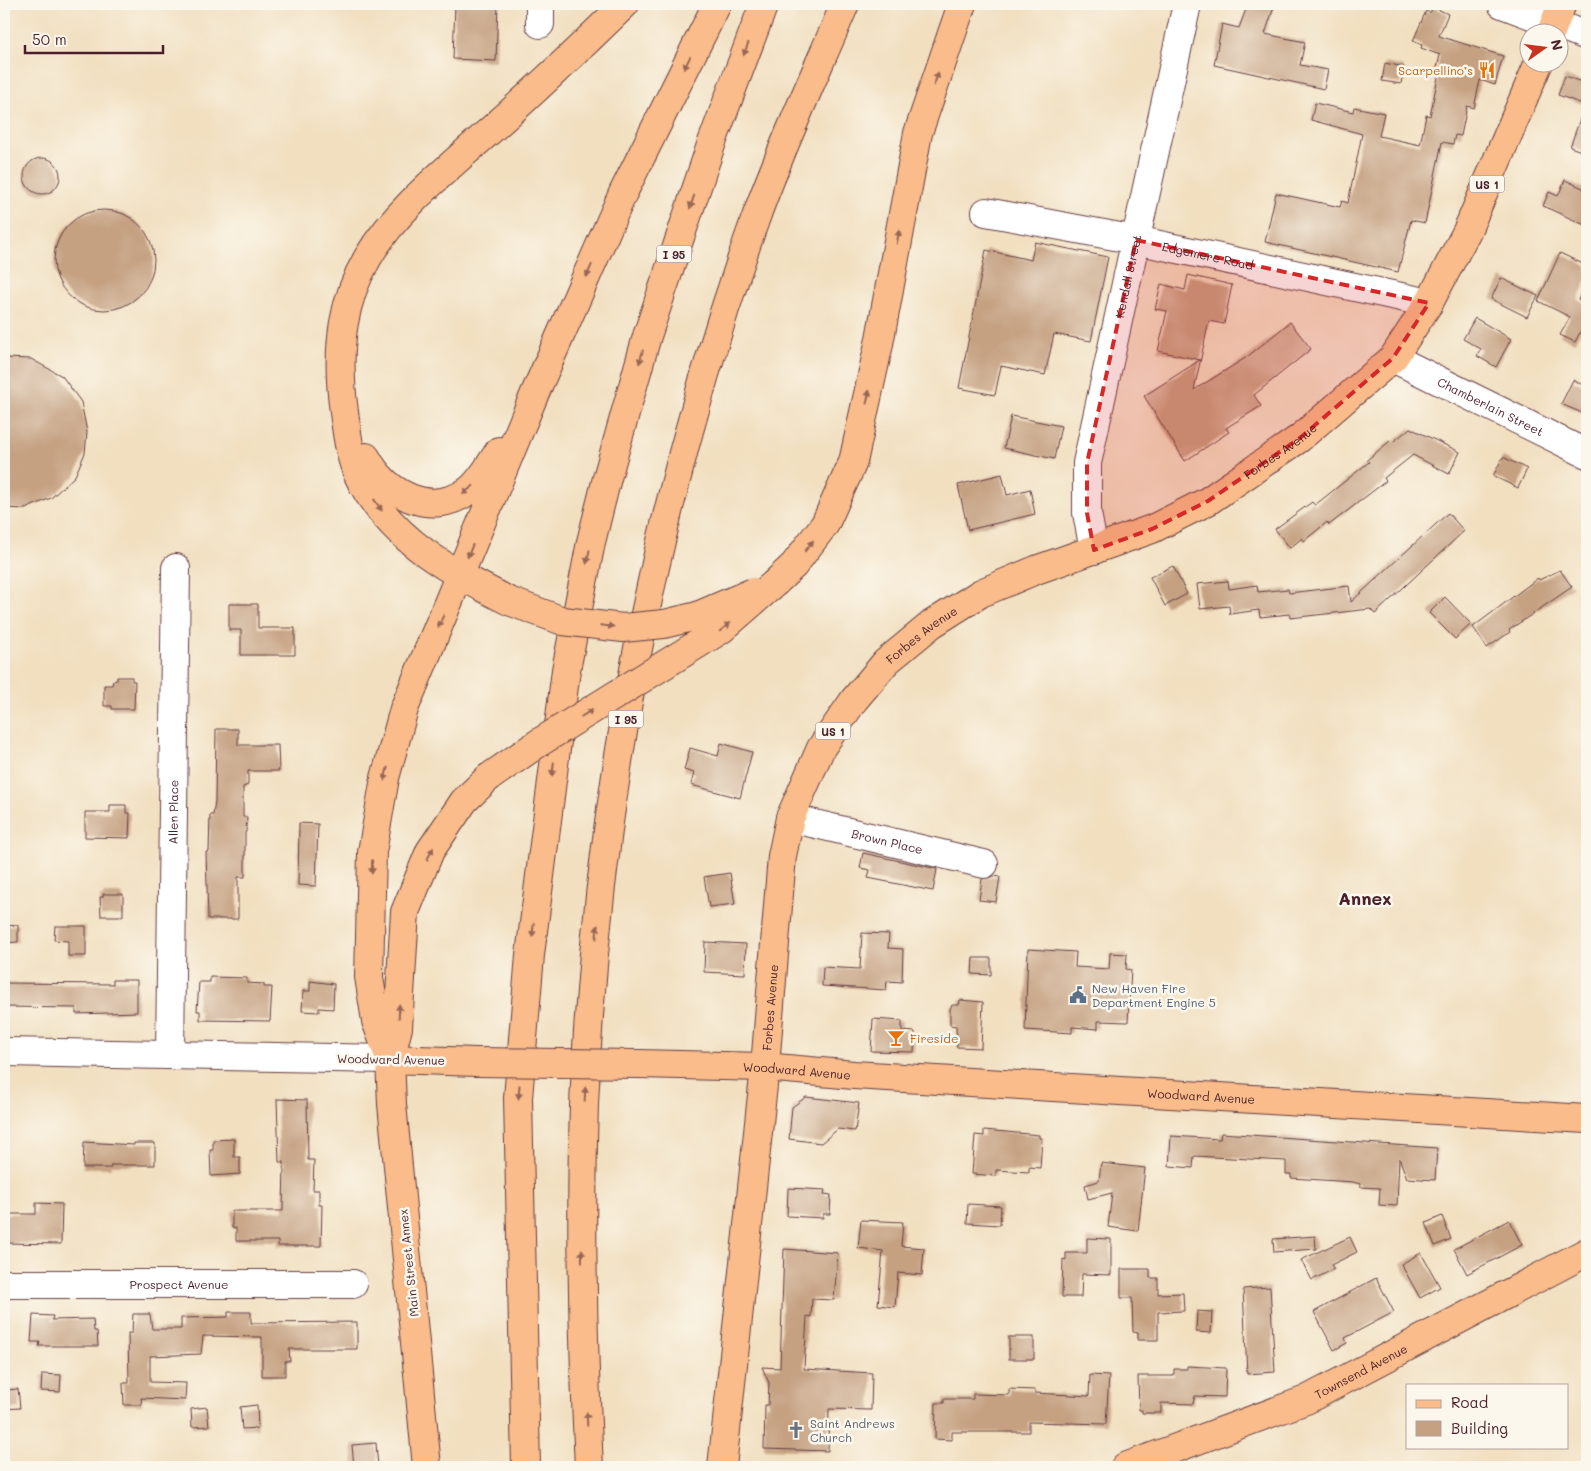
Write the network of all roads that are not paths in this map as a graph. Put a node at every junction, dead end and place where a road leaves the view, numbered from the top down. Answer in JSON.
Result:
{"nodes":[{"id":1,"x":626,"y":4,"type":"edge"},
{"id":2,"x":717,"y":4,"type":"edge"},
{"id":3,"x":764,"y":4,"type":"edge"},
{"id":4,"x":845,"y":4,"type":"edge"},
{"id":5,"x":962,"y":4,"type":"edge"},
{"id":6,"x":1187,"y":4,"type":"edge"},
{"id":7,"x":1502,"y":4,"type":"edge"},
{"id":8,"x":1556,"y":20,"type":"edge"},
{"id":9,"x":1587,"y":36,"type":"edge"},
{"id":10,"x":1535,"y":72,"type":"edge"},
{"id":11,"x":986,"y":212,"type":"dead end"},
{"id":12,"x":1136,"y":240,"type":"junction"},
{"id":13,"x":1429,"y":303,"type":"junction"},
{"id":14,"x":1393,"y":358,"type":"junction"},
{"id":15,"x":535,"y":393,"type":"junction"},
{"id":16,"x":342,"y":394,"type":"junction"},
{"id":17,"x":1587,"y":454,"type":"edge"},
{"id":18,"x":1094,"y":550,"type":"junction"},
{"id":19,"x":176,"y":568,"type":"dead end"},
{"id":20,"x":460,"y":576,"type":"junction"},
{"id":21,"x":776,"y":582,"type":"junction"},
{"id":22,"x":790,"y":818,"type":"junction"},
{"id":23,"x":984,"y":864,"type":"dead end"},
{"id":24,"x":4,"y":1052,"type":"edge"},
{"id":25,"x":170,"y":1054,"type":"junction"},
{"id":26,"x":390,"y":1059,"type":"junction"},
{"id":27,"x":764,"y":1067,"type":"junction"},
{"id":28,"x":1587,"y":1119,"type":"edge"},
{"id":29,"x":1587,"y":1252,"type":"edge"},
{"id":30,"x":4,"y":1284,"type":"edge"},
{"id":31,"x":353,"y":1284,"type":"dead end"},
{"id":32,"x":427,"y":1467,"type":"edge"},
{"id":33,"x":526,"y":1467,"type":"edge"},
{"id":34,"x":588,"y":1467,"type":"edge"},
{"id":35,"x":722,"y":1467,"type":"edge"},
{"id":36,"x":1125,"y":1467,"type":"edge"}],
"edges":[{"from":1,"to":16,"type":"main road"},
{"from":2,"to":15,"type":"main road","one_way":true},
{"from":3,"to":33,"type":"main road","number":"I 95","one_way":true},
{"from":34,"to":4,"type":"main road","number":"I 95","one_way":true},
{"from":21,"to":5,"type":"main road","one_way":true},
{"from":6,"to":12,"type":"street","name":"Kendall Street"},
{"from":7,"to":8,"type":"street"},
{"from":8,"to":9,"type":"street"},
{"from":10,"to":13,"type":"main road","name":"Forbes Avenue","number":"US 1"},
{"from":11,"to":12,"type":"street","name":"Edgemere Road"},
{"from":12,"to":13,"type":"street","name":"Edgemere Road"},
{"from":12,"to":18,"type":"street","name":"Kendall Street"},
{"from":13,"to":14,"type":"main road","name":"Forbes Avenue","number":"US 1"},
{"from":14,"to":17,"type":"street","name":"Chamberlain Street"},
{"from":14,"to":18,"type":"main road","name":"Forbes Avenue","number":"US 1"},
{"from":15,"to":16,"type":"main road","one_way":true},
{"from":15,"to":20,"type":"main road","one_way":true},
{"from":16,"to":20,"type":"main road","one_way":true},
{"from":18,"to":22,"type":"main road","name":"Forbes Avenue","number":"US 1"},
{"from":19,"to":25,"type":"street","name":"Allen Place"},
{"from":20,"to":21,"type":"main road","one_way":true,"bridge":true},
{"from":20,"to":26,"type":"main road","one_way":true},
{"from":26,"to":21,"type":"main road","one_way":true,"bridge":true},
{"from":22,"to":23,"type":"street","name":"Brown Place"},
{"from":22,"to":27,"type":"main road","name":"Forbes Avenue","number":"US 1"},
{"from":24,"to":25,"type":"street","name":"Woodward Avenue"},
{"from":25,"to":26,"type":"street","name":"Woodward Avenue"},
{"from":26,"to":27,"type":"main road","name":"Woodward Avenue","bridge":true},
{"from":26,"to":32,"type":"main road","name":"Main Street Annex"},
{"from":27,"to":28,"type":"main road","name":"Woodward Avenue"},
{"from":27,"to":35,"type":"main road","name":"Forbes Avenue","number":"US 1"},
{"from":29,"to":36,"type":"main road","name":"Townsend Avenue"},
{"from":30,"to":31,"type":"street","name":"Prospect Avenue"}]}
